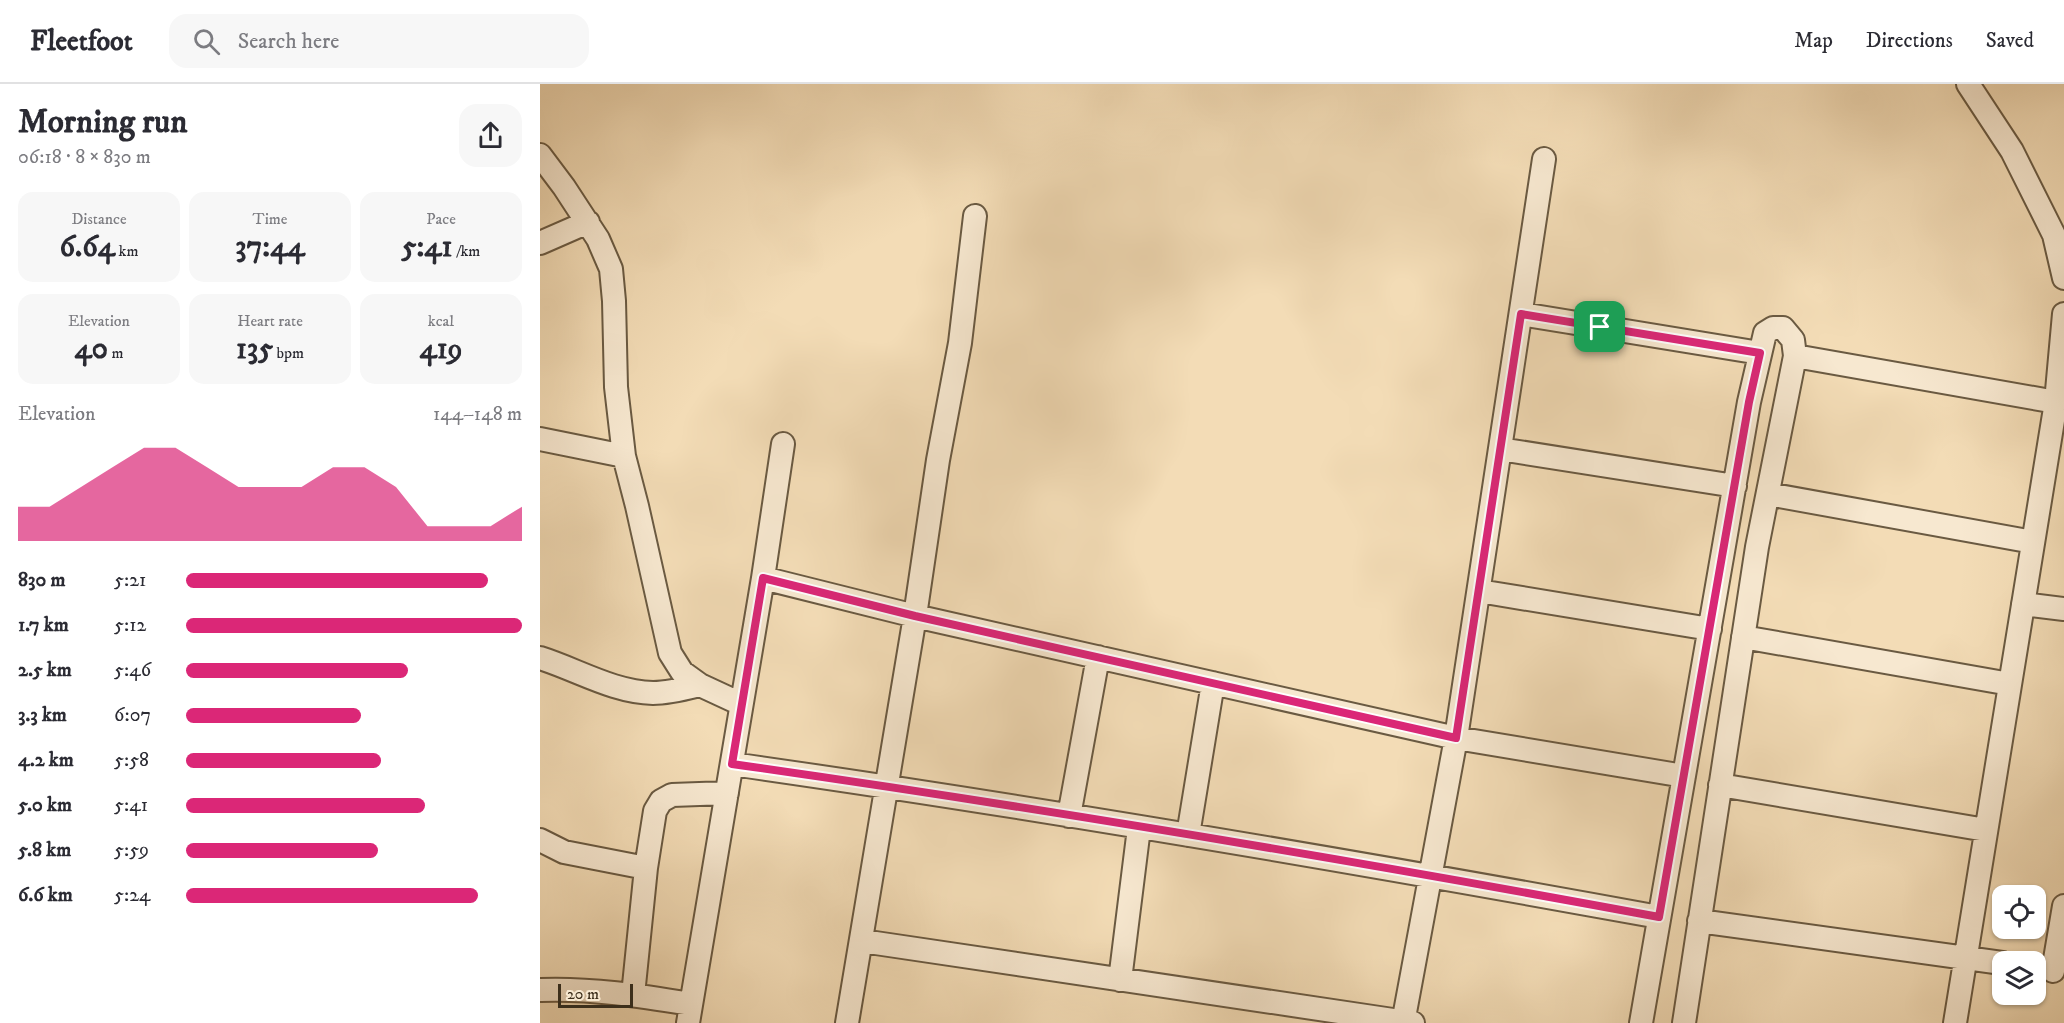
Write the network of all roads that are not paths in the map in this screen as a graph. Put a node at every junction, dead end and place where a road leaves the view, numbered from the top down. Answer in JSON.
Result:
{"nodes":[{"id":1,"x":1968,"y":84,"type":"edge"},
{"id":2,"x":540,"y":155,"type":"edge"},
{"id":3,"x":1544,"y":159,"type":"dead end"},
{"id":4,"x":975,"y":216,"type":"dead end"},
{"id":5,"x":588,"y":222,"type":"junction"},
{"id":6,"x":540,"y":243,"type":"edge"},
{"id":7,"x":2064,"y":278,"type":"edge"},
{"id":8,"x":1521,"y":314,"type":"junction"},
{"id":9,"x":2064,"y":314,"type":"edge"},
{"id":10,"x":1760,"y":353,"type":"junction"},
{"id":11,"x":1795,"y":356,"type":"junction"},
{"id":12,"x":2056,"y":402,"type":"junction"},
{"id":13,"x":540,"y":439,"type":"edge"},
{"id":14,"x":783,"y":444,"type":"dead end"},
{"id":15,"x":1500,"y":449,"type":"junction"},
{"id":16,"x":624,"y":456,"type":"junction"},
{"id":17,"x":1735,"y":486,"type":"junction"},
{"id":18,"x":1768,"y":494,"type":"junction"},
{"id":19,"x":2033,"y":542,"type":"junction"},
{"id":20,"x":763,"y":578,"type":"junction"},
{"id":21,"x":1479,"y":591,"type":"junction"},
{"id":22,"x":2023,"y":604,"type":"junction"},
{"id":23,"x":2064,"y":609,"type":"edge"},
{"id":24,"x":915,"y":616,"type":"junction"},
{"id":25,"x":1710,"y":629,"type":"junction"},
{"id":26,"x":1743,"y":637,"type":"junction"},
{"id":27,"x":1098,"y":657,"type":"junction"},
{"id":28,"x":540,"y":658,"type":"edge"},
{"id":29,"x":1214,"y":683,"type":"junction"},
{"id":30,"x":2010,"y":684,"type":"junction"},
{"id":31,"x":700,"y":685,"type":"junction"},
{"id":32,"x":741,"y":704,"type":"junction"},
{"id":33,"x":1456,"y":738,"type":"junction"},
{"id":34,"x":732,"y":764,"type":"junction"},
{"id":35,"x":1684,"y":776,"type":"junction"},
{"id":36,"x":1720,"y":785,"type":"junction"},
{"id":37,"x":886,"y":786,"type":"junction"},
{"id":38,"x":727,"y":794,"type":"junction"},
{"id":39,"x":1070,"y":816,"type":"junction"},
{"id":40,"x":1139,"y":828,"type":"junction"},
{"id":41,"x":1986,"y":830,"type":"junction"},
{"id":42,"x":1188,"y":835,"type":"junction"},
{"id":43,"x":540,"y":840,"type":"edge"},
{"id":44,"x":646,"y":868,"type":"junction"},
{"id":45,"x":1431,"y":875,"type":"junction"},
{"id":46,"x":2064,"y":906,"type":"edge"},
{"id":47,"x":1659,"y":917,"type":"junction"},
{"id":48,"x":1699,"y":921,"type":"junction"},
{"id":49,"x":862,"y":941,"type":"junction"},
{"id":50,"x":1966,"y":957,"type":"junction"},
{"id":51,"x":1992,"y":961,"type":"edge"},
{"id":52,"x":2051,"y":970,"type":"edge"},
{"id":53,"x":1120,"y":980,"type":"junction"},
{"id":54,"x":540,"y":990,"type":"edge"},
{"id":55,"x":633,"y":995,"type":"junction"},
{"id":56,"x":691,"y":1018,"type":"edge"},
{"id":57,"x":1406,"y":1022,"type":"edge"},
{"id":58,"x":847,"y":1023,"type":"edge"},
{"id":59,"x":1641,"y":1023,"type":"edge"},
{"id":60,"x":1684,"y":1023,"type":"edge"},
{"id":61,"x":1955,"y":1023,"type":"edge"}],
"edges":[{"from":1,"to":7,"type":"street"},
{"from":2,"to":5,"type":"street"},
{"from":3,"to":8,"type":"street"},
{"from":4,"to":24,"type":"street"},
{"from":5,"to":6,"type":"street"},
{"from":5,"to":16,"type":"street"},
{"from":8,"to":10,"type":"street"},
{"from":8,"to":15,"type":"street"},
{"from":9,"to":12,"type":"street"},
{"from":10,"to":11,"type":"street"},
{"from":10,"to":17,"type":"street"},
{"from":11,"to":12,"type":"street"},
{"from":11,"to":18,"type":"street"},
{"from":12,"to":19,"type":"street"},
{"from":13,"to":16,"type":"street"},
{"from":14,"to":20,"type":"street"},
{"from":15,"to":17,"type":"street"},
{"from":15,"to":21,"type":"street"},
{"from":16,"to":31,"type":"street"},
{"from":17,"to":25,"type":"street"},
{"from":18,"to":19,"type":"street"},
{"from":18,"to":26,"type":"street"},
{"from":19,"to":22,"type":"street"},
{"from":20,"to":24,"type":"street"},
{"from":20,"to":32,"type":"street"},
{"from":21,"to":25,"type":"street"},
{"from":21,"to":33,"type":"street"},
{"from":22,"to":23,"type":"street"},
{"from":22,"to":30,"type":"street"},
{"from":24,"to":27,"type":"street"},
{"from":24,"to":37,"type":"street"},
{"from":25,"to":35,"type":"street"},
{"from":26,"to":30,"type":"street"},
{"from":26,"to":36,"type":"street"},
{"from":27,"to":29,"type":"street"},
{"from":27,"to":39,"type":"street"},
{"from":28,"to":31,"type":"street"},
{"from":29,"to":33,"type":"street"},
{"from":29,"to":42,"type":"street"},
{"from":30,"to":41,"type":"street"},
{"from":31,"to":32,"type":"street"},
{"from":32,"to":34,"type":"street"},
{"from":33,"to":35,"type":"street"},
{"from":33,"to":45,"type":"street"},
{"from":34,"to":37,"type":"street"},
{"from":34,"to":38,"type":"street"},
{"from":35,"to":47,"type":"street"},
{"from":36,"to":41,"type":"street"},
{"from":36,"to":48,"type":"street"},
{"from":37,"to":39,"type":"street"},
{"from":37,"to":49,"type":"street"},
{"from":38,"to":44,"type":"street"},
{"from":38,"to":56,"type":"street"},
{"from":39,"to":40,"type":"street"},
{"from":40,"to":42,"type":"street"},
{"from":40,"to":53,"type":"street"},
{"from":41,"to":50,"type":"street"},
{"from":42,"to":45,"type":"street"},
{"from":43,"to":44,"type":"street"},
{"from":44,"to":55,"type":"street"},
{"from":45,"to":47,"type":"street"},
{"from":45,"to":57,"type":"street"},
{"from":46,"to":52,"type":"street"},
{"from":47,"to":59,"type":"street"},
{"from":48,"to":50,"type":"street"},
{"from":48,"to":60,"type":"street"},
{"from":49,"to":53,"type":"street"},
{"from":49,"to":58,"type":"street"},
{"from":50,"to":51,"type":"street"},
{"from":50,"to":61,"type":"street"},
{"from":53,"to":57,"type":"street"},
{"from":54,"to":55,"type":"street"},
{"from":55,"to":56,"type":"street"}]}
